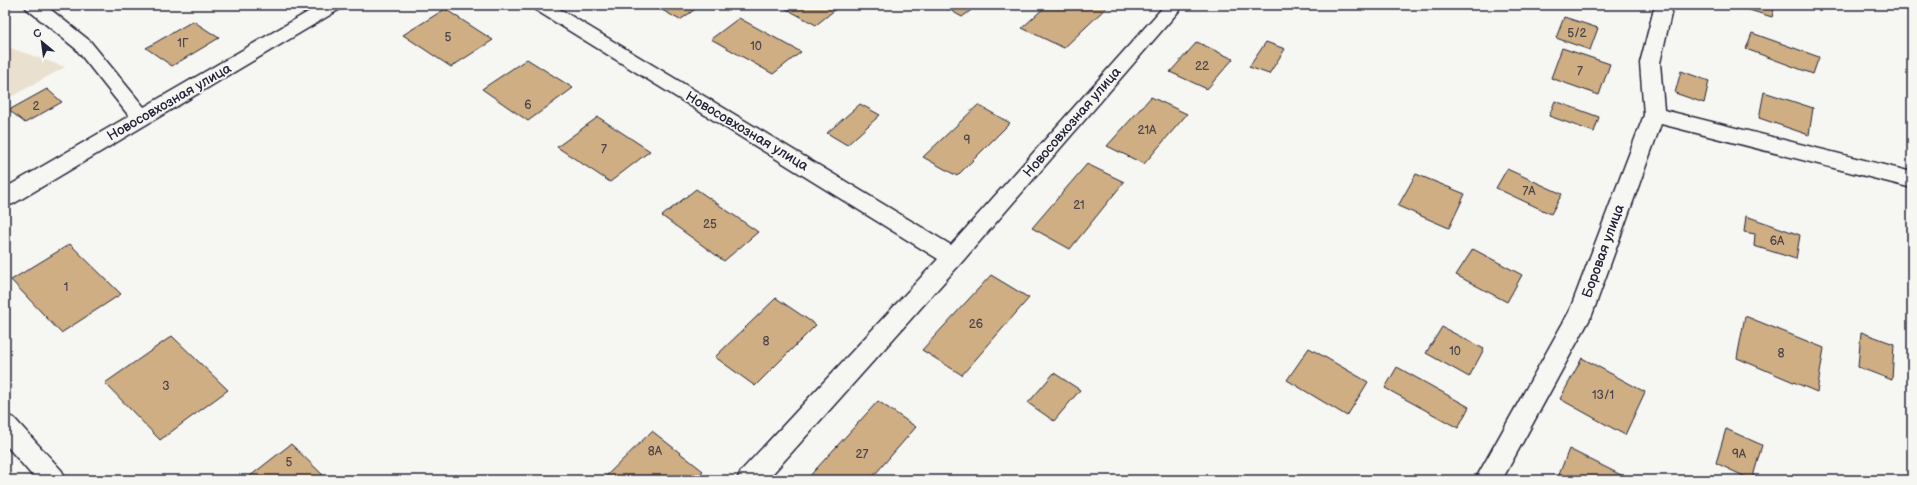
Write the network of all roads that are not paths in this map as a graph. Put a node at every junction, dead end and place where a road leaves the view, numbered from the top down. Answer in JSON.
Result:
{"nodes":[{"id":1,"x":33,"y":5,"type":"edge"},
{"id":2,"x":334,"y":5,"type":"edge"},
{"id":3,"x":540,"y":5,"type":"edge"},
{"id":4,"x":1175,"y":5,"type":"edge"},
{"id":5,"x":1664,"y":5,"type":"edge"},
{"id":6,"x":1654,"y":115,"type":"junction"},
{"id":7,"x":142,"y":118,"type":"junction"},
{"id":8,"x":1912,"y":180,"type":"edge"},
{"id":9,"x":5,"y":198,"type":"edge"},
{"id":10,"x":953,"y":257,"type":"junction"},
{"id":11,"x":5,"y":426,"type":"edge"},
{"id":12,"x":53,"y":480,"type":"edge"},
{"id":13,"x":750,"y":480,"type":"edge"},
{"id":14,"x":1488,"y":480,"type":"edge"}],
"edges":[{"from":1,"to":7,"type":"street"},
{"from":2,"to":7,"type":"street","name":"Новосовхозная улица"},
{"from":3,"to":10,"type":"street","name":"Новосовхозная улица"},
{"from":4,"to":10,"type":"street","name":"Новосовхозная улица"},
{"from":5,"to":6,"type":"street","name":"Боровая улица"},
{"from":6,"to":8,"type":"street"},
{"from":6,"to":14,"type":"street","name":"Боровая улица"},
{"from":7,"to":9,"type":"street","name":"Новосовхозная улица"},
{"from":10,"to":13,"type":"street","name":"Новосовхозная улица"},
{"from":11,"to":12,"type":"street"}]}
